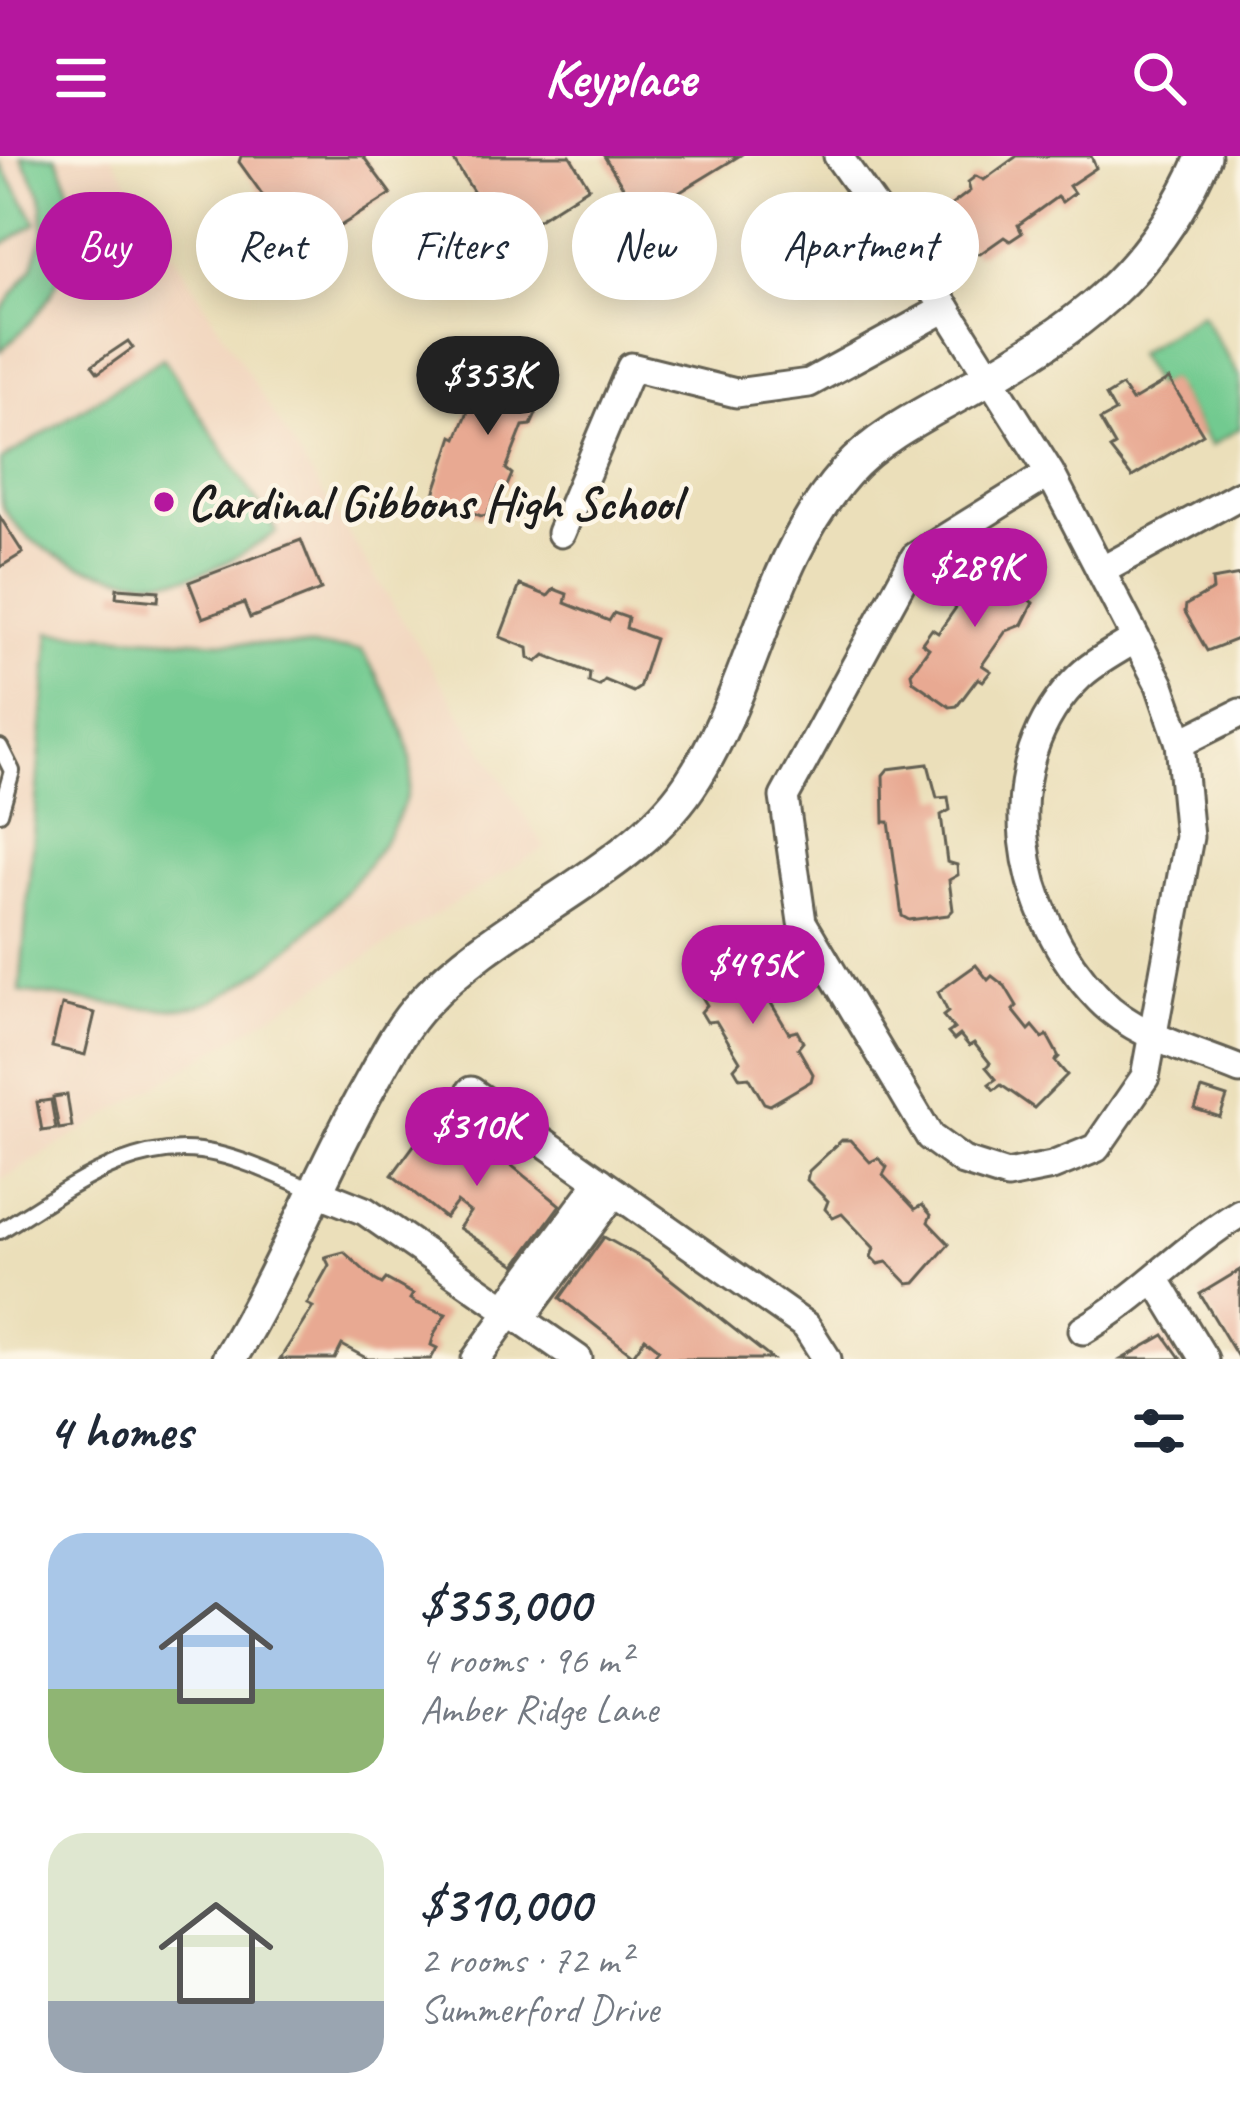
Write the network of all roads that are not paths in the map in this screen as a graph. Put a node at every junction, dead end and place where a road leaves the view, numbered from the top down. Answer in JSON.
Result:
{"nodes":[{"id":1,"x":838,"y":156,"type":"edge"},
{"id":2,"x":1204,"y":156,"type":"edge"},
{"id":3,"x":946,"y":308,"type":"junction"},
{"id":4,"x":990,"y":377,"type":"junction"},
{"id":5,"x":1050,"y":473,"type":"junction"},
{"id":6,"x":1240,"y":495,"type":"edge"},
{"id":7,"x":562,"y":533,"type":"dead end"},
{"id":8,"x":1101,"y":571,"type":"junction"},
{"id":9,"x":1135,"y":639,"type":"junction"},
{"id":10,"x":1240,"y":713,"type":"edge"},
{"id":11,"x":1180,"y":743,"type":"junction"},
{"id":12,"x":0,"y":747,"type":"edge"},
{"id":13,"x":0,"y":814,"type":"edge"},
{"id":14,"x":1155,"y":1036,"type":"junction"},
{"id":15,"x":1240,"y":1070,"type":"edge"},
{"id":16,"x":471,"y":1091,"type":"dead end"},
{"id":17,"x":607,"y":1187,"type":"junction"},
{"id":18,"x":315,"y":1190,"type":"junction"},
{"id":19,"x":1240,"y":1213,"type":"edge"},
{"id":20,"x":0,"y":1231,"type":"edge"},
{"id":21,"x":1156,"y":1280,"type":"junction"},
{"id":22,"x":514,"y":1310,"type":"junction"},
{"id":23,"x":1083,"y":1330,"type":"dead end"},
{"id":24,"x":229,"y":1359,"type":"edge"},
{"id":25,"x":476,"y":1359,"type":"edge"},
{"id":26,"x":578,"y":1359,"type":"edge"},
{"id":27,"x":827,"y":1359,"type":"edge"},
{"id":28,"x":1204,"y":1359,"type":"edge"}],
"edges":[{"from":1,"to":3,"type":"street"},
{"from":2,"to":4,"type":"street"},
{"from":3,"to":4,"type":"street"},
{"from":3,"to":7,"type":"street"},
{"from":4,"to":5,"type":"street"},
{"from":4,"to":18,"type":"street"},
{"from":5,"to":8,"type":"street"},
{"from":5,"to":14,"type":"street"},
{"from":6,"to":8,"type":"street"},
{"from":8,"to":9,"type":"street"},
{"from":9,"to":11,"type":"street"},
{"from":9,"to":14,"type":"street"},
{"from":10,"to":11,"type":"street"},
{"from":11,"to":14,"type":"street"},
{"from":12,"to":13,"type":"lane"},
{"from":14,"to":15,"type":"street"},
{"from":16,"to":17,"type":"street"},
{"from":17,"to":22,"type":"street"},
{"from":17,"to":27,"type":"street"},
{"from":18,"to":20,"type":"lane"},
{"from":18,"to":22,"type":"street"},
{"from":18,"to":24,"type":"street"},
{"from":19,"to":21,"type":"street"},
{"from":21,"to":23,"type":"street"},
{"from":21,"to":28,"type":"street"},
{"from":22,"to":25,"type":"street"},
{"from":22,"to":26,"type":"street"}]}
